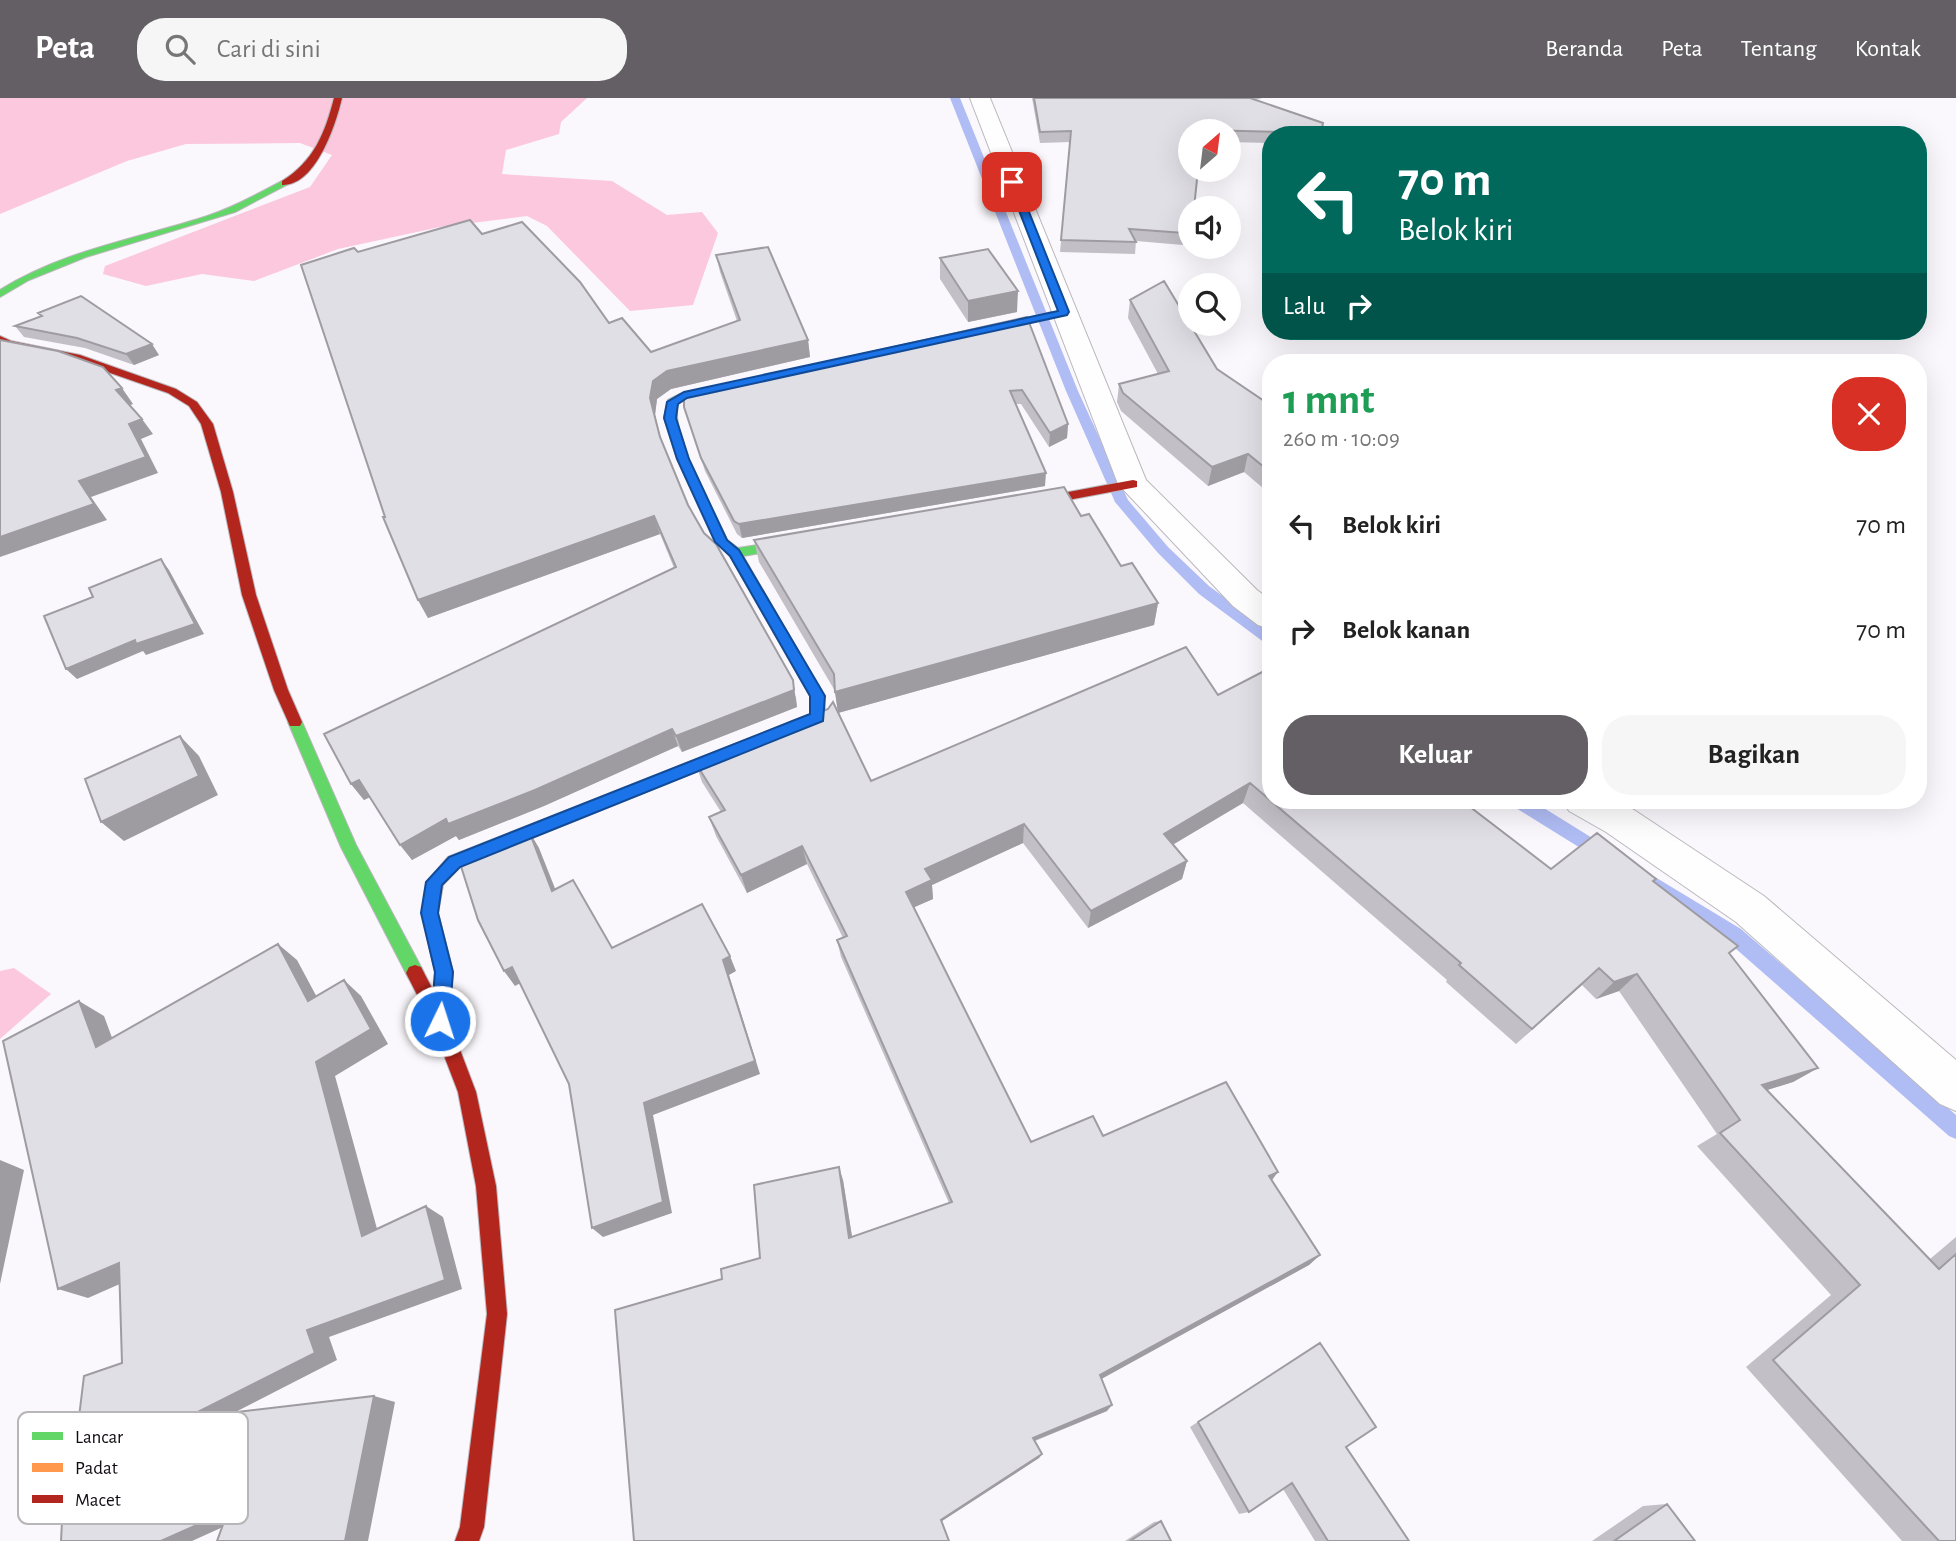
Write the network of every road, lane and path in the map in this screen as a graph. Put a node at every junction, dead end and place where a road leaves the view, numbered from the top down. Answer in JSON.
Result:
{"nodes":[{"id":1,"x":338,"y":98,"type":"edge"},
{"id":2,"x":979,"y":98,"type":"edge"},
{"id":3,"x":0,"y":294,"type":"edge"},
{"id":4,"x":1057,"y":314,"type":"junction"},
{"id":5,"x":955,"y":337,"type":"edge"},
{"id":6,"x":0,"y":339,"type":"edge"},
{"id":7,"x":751,"y":382,"type":"edge"},
{"id":8,"x":1127,"y":485,"type":"junction"},
{"id":9,"x":1007,"y":508,"type":"edge"},
{"id":10,"x":830,"y":538,"type":"edge"},
{"id":11,"x":735,"y":553,"type":"junction"},
{"id":12,"x":1262,"y":611,"type":"edge"},
{"id":13,"x":1598,"y":809,"type":"edge"},
{"id":14,"x":440,"y":1021,"type":"junction"},
{"id":15,"x":1956,"y":1088,"type":"edge"},
{"id":16,"x":467,"y":1541,"type":"edge"}],
"edges":[{"from":1,"to":3,"type":"street"},
{"from":2,"to":4,"type":"street"},
{"from":4,"to":5,"type":"street"},
{"from":4,"to":8,"type":"street"},
{"from":6,"to":14,"type":"street"},
{"from":7,"to":11,"type":"street"},
{"from":8,"to":9,"type":"street"},
{"from":8,"to":12,"type":"street"},
{"from":10,"to":11,"type":"street"},
{"from":11,"to":14,"type":"street"},
{"from":13,"to":15,"type":"street"},
{"from":14,"to":16,"type":"street"}]}
